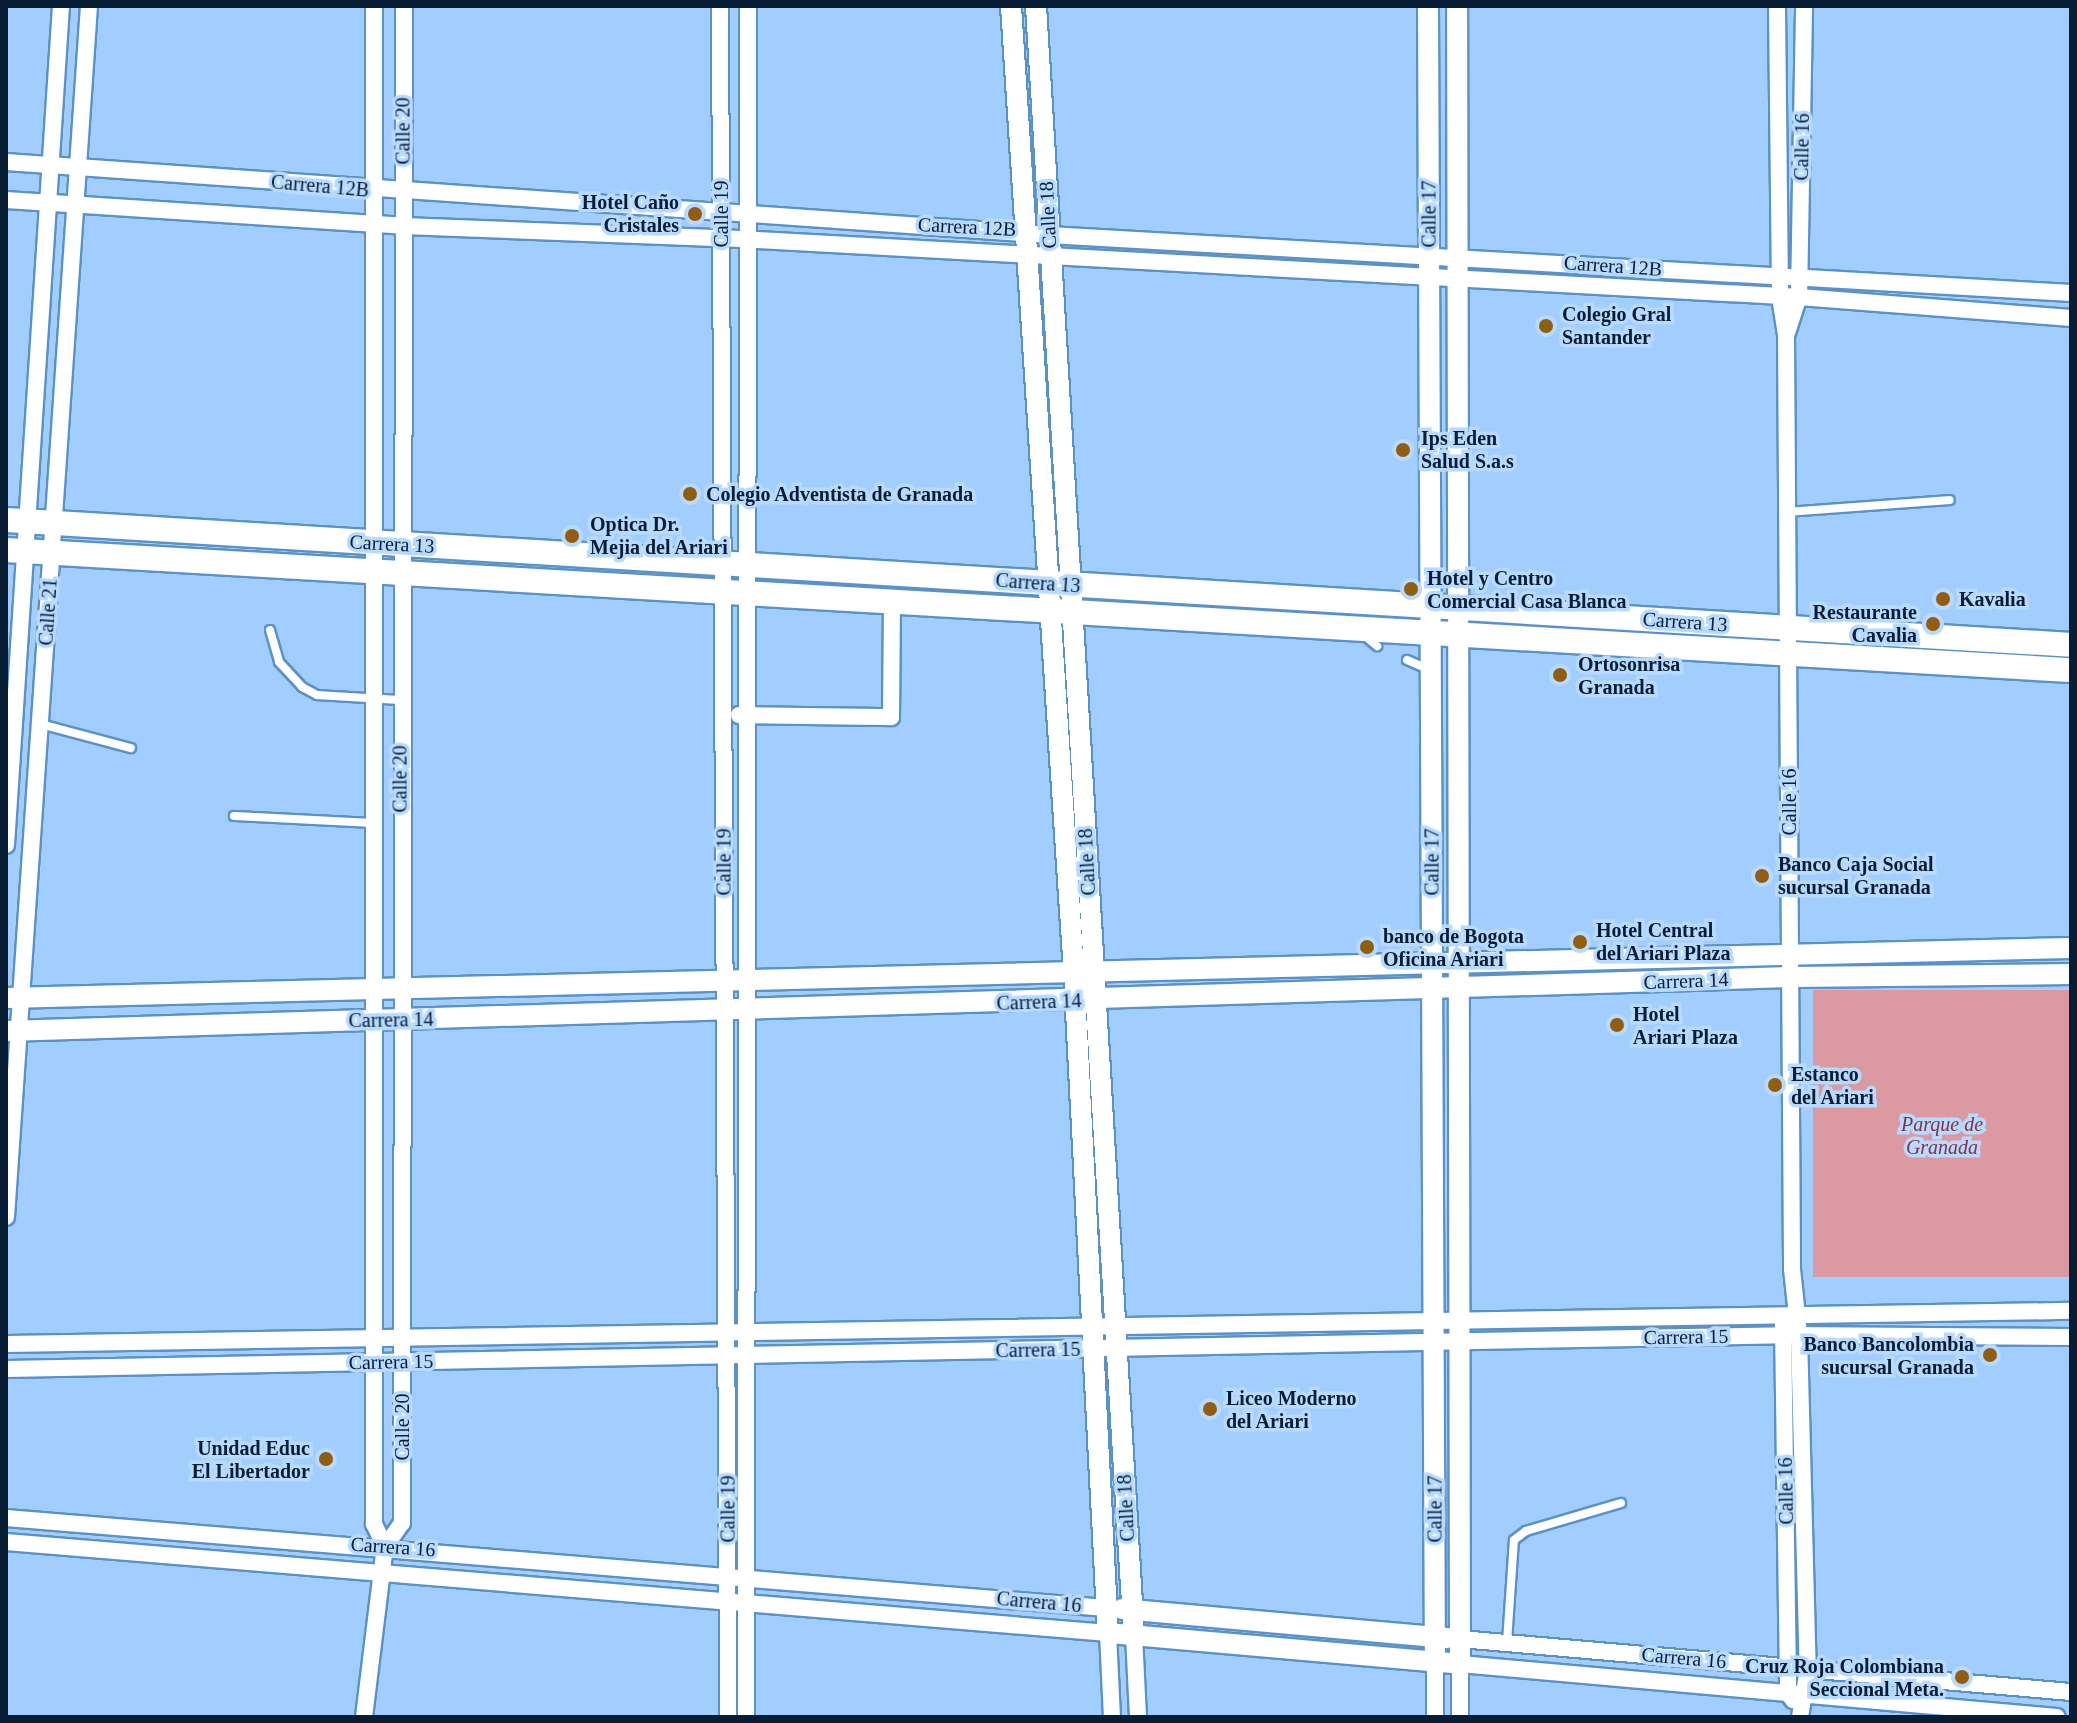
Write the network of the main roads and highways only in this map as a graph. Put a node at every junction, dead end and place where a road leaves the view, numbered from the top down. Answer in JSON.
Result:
{"nodes":[{"id":1,"x":16,"y":521,"type":"edge"},
{"id":2,"x":16,"y":550,"type":"edge"},
{"id":3,"x":2071,"y":645,"type":"edge"},
{"id":4,"x":2071,"y":670,"type":"edge"}],
"edges":[{"from":1,"to":3,"type":"main road","name":"Carrera 13"},
{"from":2,"to":4,"type":"main road","name":"Carrera 13"}]}
